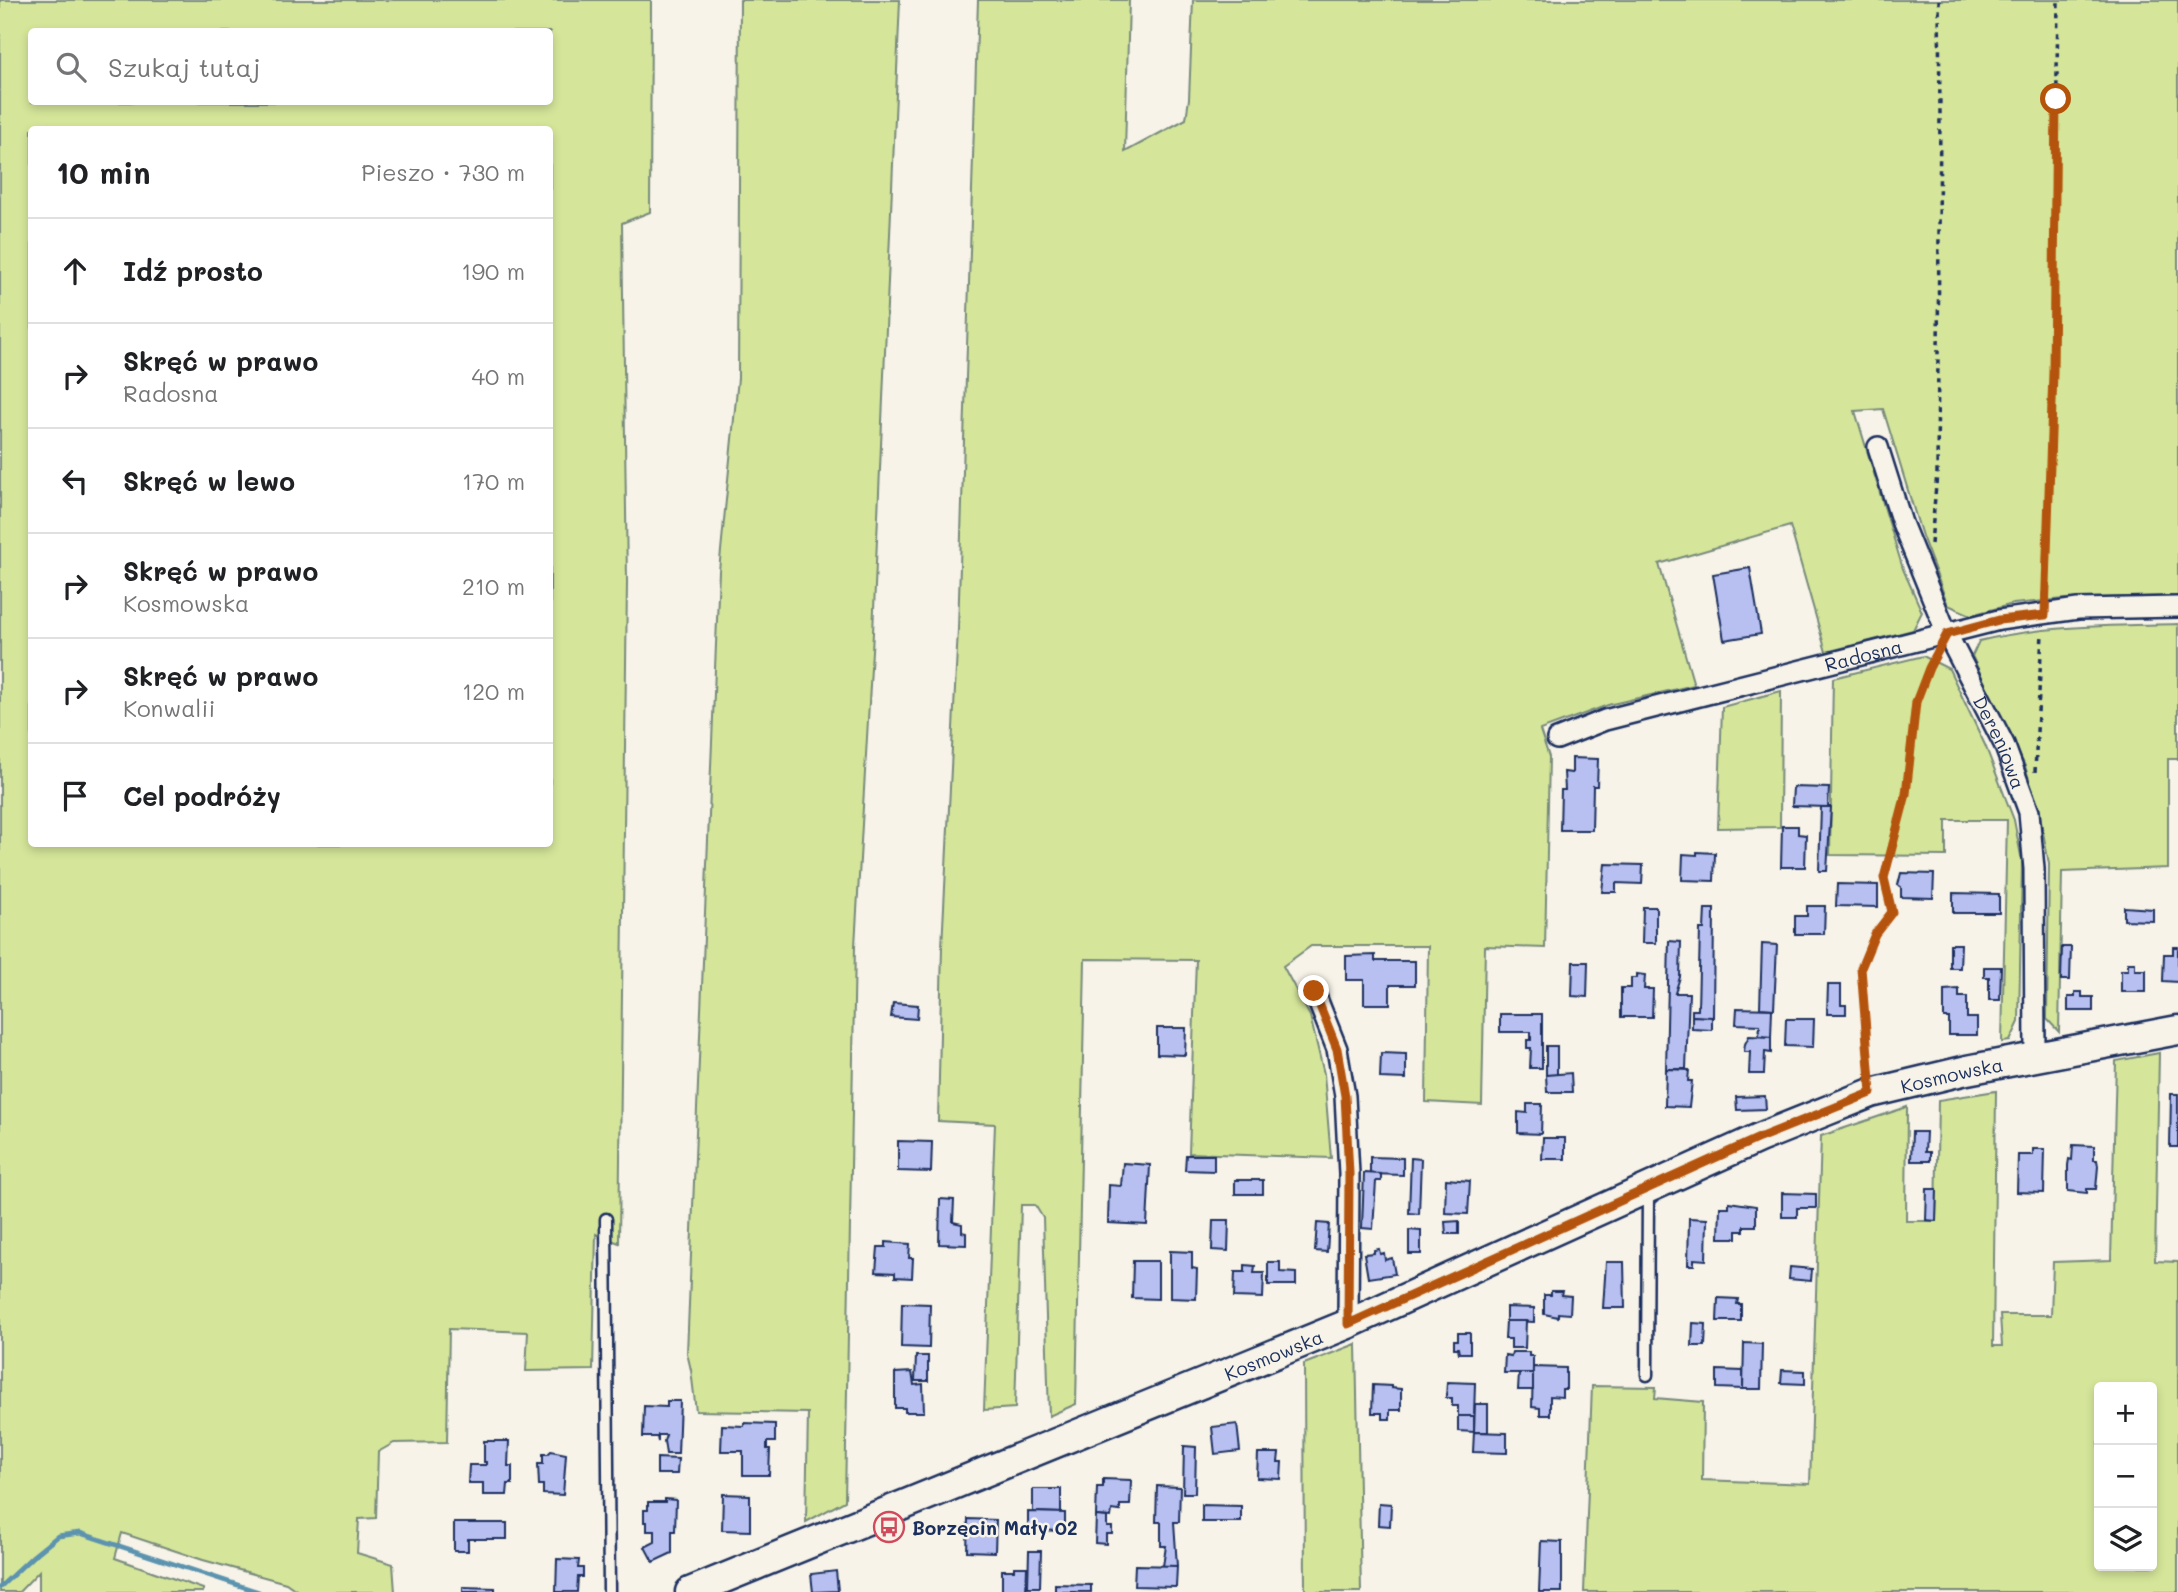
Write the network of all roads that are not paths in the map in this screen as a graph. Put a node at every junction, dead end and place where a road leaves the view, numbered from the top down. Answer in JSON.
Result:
{"nodes":[{"id":1,"x":1878,"y":447,"type":"dead end"},
{"id":2,"x":2178,"y":607,"type":"edge"},
{"id":3,"x":1947,"y":634,"type":"junction"},
{"id":4,"x":1557,"y":739,"type":"dead end"},
{"id":5,"x":1314,"y":991,"type":"dead end"},
{"id":6,"x":2178,"y":1030,"type":"edge"},
{"id":7,"x":2035,"y":1057,"type":"junction"},
{"id":8,"x":1648,"y":1188,"type":"junction"},
{"id":9,"x":606,"y":1219,"type":"dead end"},
{"id":10,"x":1348,"y":1324,"type":"junction"},
{"id":11,"x":1647,"y":1375,"type":"dead end"},
{"id":12,"x":609,"y":1592,"type":"edge"},
{"id":13,"x":690,"y":1592,"type":"edge"}],
"edges":[{"from":1,"to":3,"type":"street","name":"Dereniowa"},
{"from":2,"to":3,"type":"street","name":"Radosna"},
{"from":3,"to":4,"type":"street","name":"Radosna"},
{"from":3,"to":7,"type":"street","name":"Dereniowa"},
{"from":5,"to":10,"type":"street"},
{"from":6,"to":7,"type":"street","name":"Kosmowska"},
{"from":7,"to":8,"type":"street","name":"Kosmowska"},
{"from":8,"to":10,"type":"street","name":"Kosmowska"},
{"from":8,"to":11,"type":"lane"},
{"from":9,"to":12,"type":"lane"},
{"from":10,"to":13,"type":"street","name":"Kosmowska"}]}
